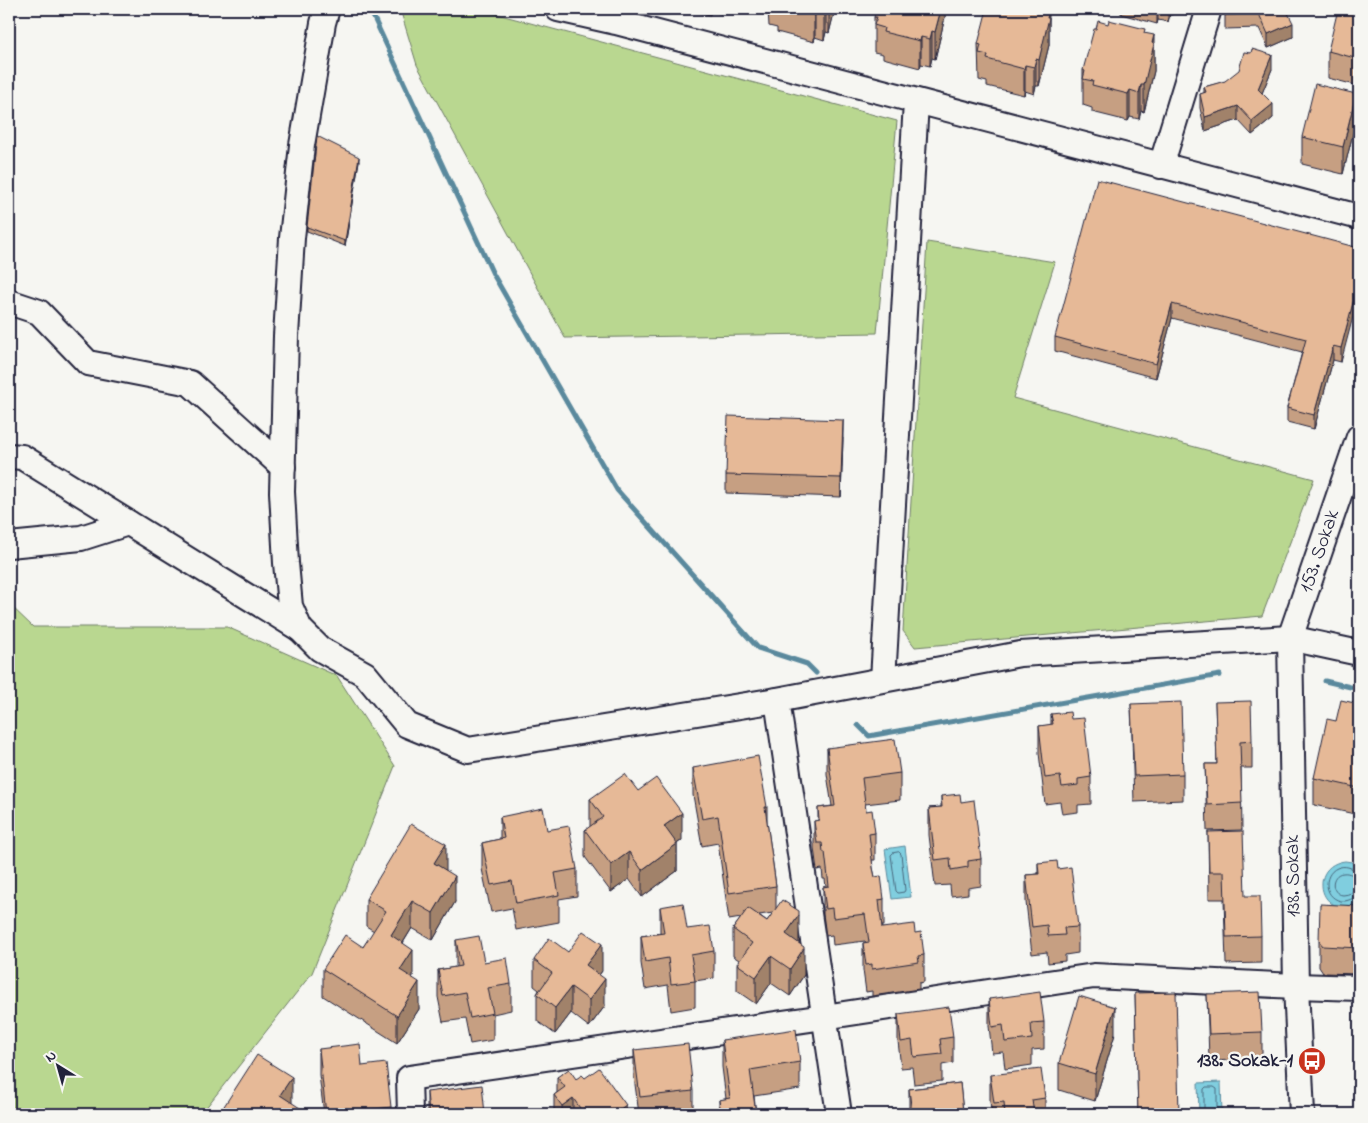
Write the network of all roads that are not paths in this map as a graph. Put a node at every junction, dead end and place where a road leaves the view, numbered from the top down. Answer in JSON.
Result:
{"nodes":[{"id":1,"x":327,"y":9,"type":"edge"},
{"id":2,"x":558,"y":9,"type":"edge"},
{"id":3,"x":1209,"y":9,"type":"edge"},
{"id":4,"x":618,"y":16,"type":"edge"},
{"id":5,"x":916,"y":102,"type":"junction"},
{"id":6,"x":1161,"y":166,"type":"junction"},
{"id":7,"x":1359,"y":217,"type":"edge"},
{"id":8,"x":9,"y":302,"type":"edge"},
{"id":9,"x":1359,"y":437,"type":"edge"},
{"id":10,"x":9,"y":456,"type":"edge"},
{"id":11,"x":283,"y":467,"type":"junction"},
{"id":12,"x":128,"y":523,"type":"junction"},
{"id":13,"x":9,"y":545,"type":"edge"},
{"id":14,"x":300,"y":629,"type":"junction"},
{"id":15,"x":1290,"y":638,"type":"junction"},
{"id":16,"x":1359,"y":653,"type":"edge"},
{"id":17,"x":883,"y":680,"type":"junction"},
{"id":18,"x":778,"y":700,"type":"junction"},
{"id":19,"x":1296,"y":986,"type":"junction"},
{"id":20,"x":1359,"y":988,"type":"edge"},
{"id":21,"x":824,"y":1017,"type":"junction"},
{"id":22,"x":410,"y":1114,"type":"edge"},
{"id":23,"x":839,"y":1114,"type":"edge"},
{"id":24,"x":1302,"y":1114,"type":"edge"}],
"edges":[{"from":1,"to":11,"type":"street"},
{"from":2,"to":4,"type":"street"},
{"from":3,"to":6,"type":"street"},
{"from":4,"to":5,"type":"street"},
{"from":5,"to":6,"type":"street"},
{"from":5,"to":17,"type":"street"},
{"from":6,"to":7,"type":"street"},
{"from":8,"to":11,"type":"street"},
{"from":9,"to":15,"type":"street","name":"153. Sokak"},
{"from":10,"to":12,"type":"street"},
{"from":11,"to":14,"type":"street"},
{"from":12,"to":13,"type":"street"},
{"from":12,"to":14,"type":"street"},
{"from":14,"to":18,"type":"street"},
{"from":15,"to":16,"type":"street"},
{"from":15,"to":17,"type":"street"},
{"from":15,"to":19,"type":"street","name":"138. Sokak"},
{"from":17,"to":18,"type":"street"},
{"from":18,"to":21,"type":"street"},
{"from":19,"to":20,"type":"street"},
{"from":19,"to":21,"type":"street"},
{"from":19,"to":24,"type":"street","name":"138. Sokak"},
{"from":21,"to":22,"type":"street"},
{"from":21,"to":23,"type":"street"}]}
